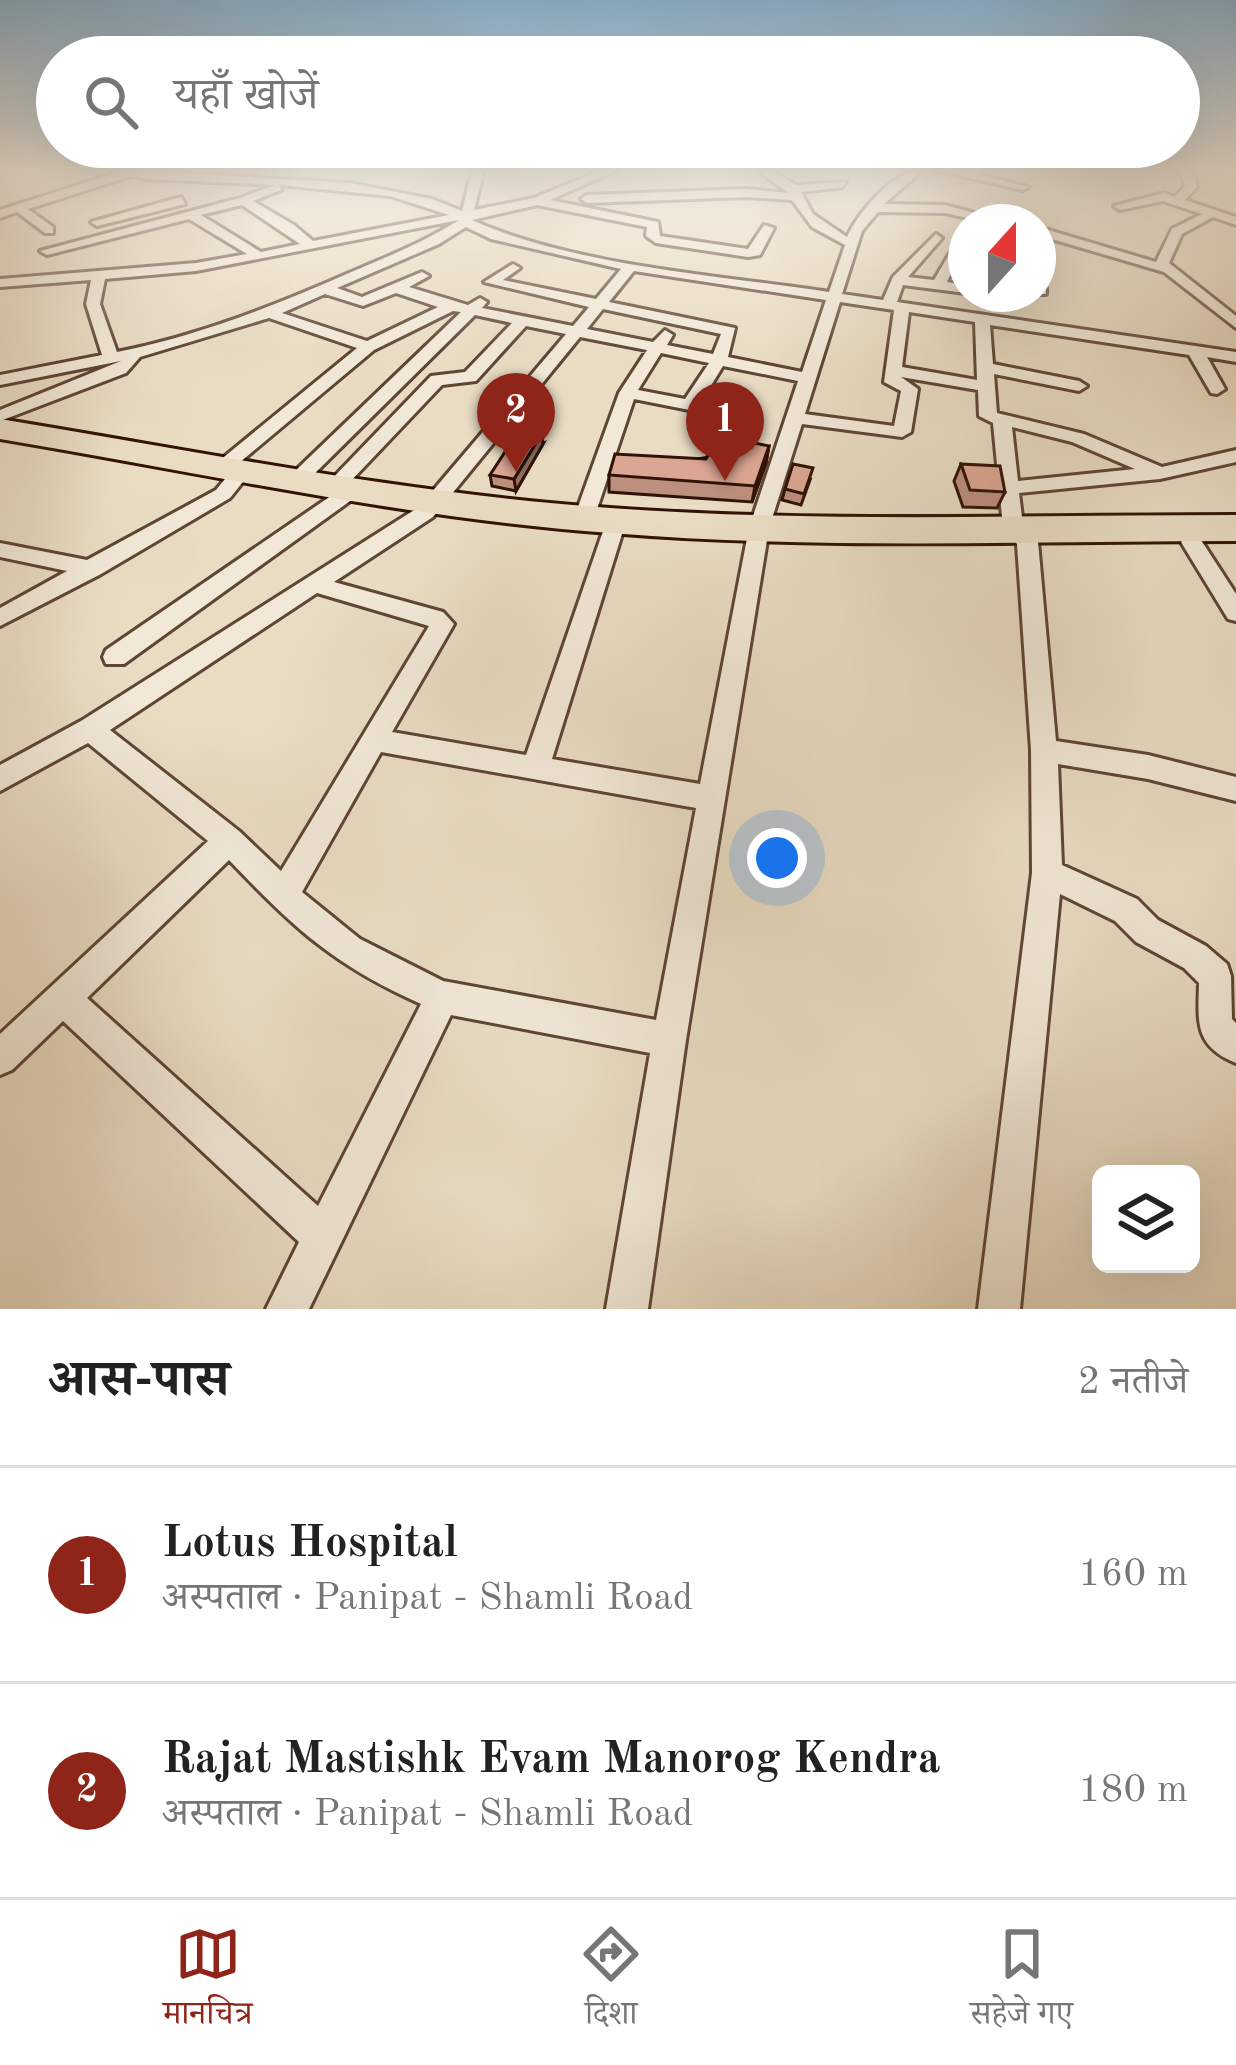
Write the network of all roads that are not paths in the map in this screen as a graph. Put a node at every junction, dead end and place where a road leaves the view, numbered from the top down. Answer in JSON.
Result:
{"nodes":[{"id":1,"x":127,"y":231,"type":"edge"},
{"id":2,"x":218,"y":231,"type":"edge"},
{"id":3,"x":293,"y":231,"type":"edge"},
{"id":4,"x":392,"y":231,"type":"edge"},
{"id":5,"x":446,"y":231,"type":"edge"},
{"id":6,"x":483,"y":231,"type":"edge"},
{"id":7,"x":653,"y":231,"type":"edge"},
{"id":8,"x":766,"y":231,"type":"edge"},
{"id":9,"x":822,"y":231,"type":"edge"},
{"id":10,"x":856,"y":231,"type":"edge"},
{"id":11,"x":1181,"y":231,"type":"edge"},
{"id":12,"x":1056,"y":236,"type":"edge"},
{"id":13,"x":936,"y":238,"type":"dead end"},
{"id":14,"x":853,"y":243,"type":"junction"},
{"id":15,"x":311,"y":247,"type":"junction"},
{"id":16,"x":47,"y":251,"type":"dead end"},
{"id":17,"x":259,"y":256,"type":"junction"},
{"id":18,"x":631,"y":266,"type":"junction"},
{"id":19,"x":513,"y":268,"type":"dead end"},
{"id":20,"x":948,"y":268,"type":"edge"},
{"id":21,"x":1163,"y":268,"type":"junction"},
{"id":22,"x":99,"y":276,"type":"junction"},
{"id":23,"x":422,"y":276,"type":"dead end"},
{"id":24,"x":898,"y":280,"type":"junction"},
{"id":25,"x":940,"y":281,"type":"junction"},
{"id":26,"x":948,"y":281,"type":"edge"},
{"id":27,"x":0,"y":283,"type":"edge"},
{"id":28,"x":948,"y":283,"type":"edge"},
{"id":29,"x":500,"y":285,"type":"junction"},
{"id":30,"x":397,"y":288,"type":"junction"},
{"id":31,"x":326,"y":289,"type":"junction"},
{"id":32,"x":835,"y":296,"type":"junction"},
{"id":33,"x":600,"y":304,"type":"junction"},
{"id":34,"x":896,"y":304,"type":"junction"},
{"id":35,"x":451,"y":306,"type":"junction"},
{"id":36,"x":471,"y":310,"type":"junction"},
{"id":37,"x":269,"y":313,"type":"junction"},
{"id":38,"x":982,"y":319,"type":"junction"},
{"id":39,"x":523,"y":320,"type":"junction"},
{"id":40,"x":674,"y":321,"type":"junction"},
{"id":41,"x":1236,"y":323,"type":"edge"},
{"id":42,"x":578,"y":331,"type":"junction"},
{"id":43,"x":368,"y":347,"type":"junction"},
{"id":44,"x":658,"y":347,"type":"junction"},
{"id":45,"x":139,"y":353,"type":"junction"},
{"id":46,"x":1196,"y":353,"type":"junction"},
{"id":47,"x":1236,"y":357,"type":"edge"},
{"id":48,"x":111,"y":358,"type":"junction"},
{"id":49,"x":719,"y":359,"type":"junction"},
{"id":50,"x":894,"y":371,"type":"junction"},
{"id":51,"x":986,"y":377,"type":"junction"},
{"id":52,"x":808,"y":378,"type":"junction"},
{"id":53,"x":0,"y":380,"type":"edge"},
{"id":54,"x":1079,"y":386,"type":"dead end"},
{"id":55,"x":1217,"y":389,"type":"dead end"},
{"id":56,"x":628,"y":393,"type":"junction"},
{"id":57,"x":690,"y":405,"type":"junction"},
{"id":58,"x":0,"y":416,"type":"edge"},
{"id":59,"x":745,"y":416,"type":"dead end"},
{"id":60,"x":794,"y":418,"type":"junction"},
{"id":61,"x":1002,"y":421,"type":"junction"},
{"id":62,"x":0,"y":429,"type":"edge"},
{"id":63,"x":0,"y":443,"type":"edge"},
{"id":64,"x":1236,"y":456,"type":"edge"},
{"id":65,"x":236,"y":471,"type":"junction"},
{"id":66,"x":1160,"y":473,"type":"junction"},
{"id":67,"x":334,"y":486,"type":"junction"},
{"id":68,"x":1007,"y":488,"type":"junction"},
{"id":69,"x":431,"y":506,"type":"junction"},
{"id":70,"x":598,"y":526,"type":"junction"},
{"id":71,"x":1236,"y":528,"type":"edge"},
{"id":72,"x":758,"y":534,"type":"junction"},
{"id":73,"x":1020,"y":535,"type":"junction"},
{"id":74,"x":1192,"y":542,"type":"junction"},
{"id":75,"x":1236,"y":542,"type":"edge"},
{"id":76,"x":0,"y":550,"type":"edge"},
{"id":77,"x":93,"y":569,"type":"junction"},
{"id":78,"x":314,"y":584,"type":"junction"},
{"id":79,"x":1236,"y":613,"type":"edge"},
{"id":80,"x":0,"y":618,"type":"edge"},
{"id":81,"x":116,"y":657,"type":"dead end"},
{"id":82,"x":90,"y":729,"type":"junction"},
{"id":83,"x":374,"y":740,"type":"junction"},
{"id":84,"x":1045,"y":750,"type":"junction"},
{"id":85,"x":536,"y":769,"type":"junction"},
{"id":86,"x":0,"y":779,"type":"edge"},
{"id":87,"x":1236,"y":789,"type":"edge"},
{"id":88,"x":714,"y":799,"type":"junction"},
{"id":89,"x":229,"y":840,"type":"junction"},
{"id":90,"x":1047,"y":873,"type":"junction"},
{"id":91,"x":281,"y":897,"type":"junction"},
{"id":92,"x":442,"y":998,"type":"junction"},
{"id":93,"x":64,"y":1000,"type":"junction"},
{"id":94,"x":669,"y":1040,"type":"junction"},
{"id":95,"x":1236,"y":1046,"type":"edge"},
{"id":96,"x":0,"y":1058,"type":"edge"},
{"id":97,"x":324,"y":1238,"type":"junction"},
{"id":98,"x":287,"y":1309,"type":"edge"},
{"id":99,"x":627,"y":1309,"type":"edge"},
{"id":100,"x":999,"y":1309,"type":"edge"}],
"edges":[{"from":1,"to":16,"type":"street"},
{"from":2,"to":17,"type":"street"},
{"from":3,"to":15,"type":"street"},
{"from":4,"to":15,"type":"street"},
{"from":5,"to":31,"type":"street"},
{"from":6,"to":18,"type":"street"},
{"from":7,"to":8,"type":"street"},
{"from":9,"to":14,"type":"street"},
{"from":10,"to":14,"type":"street"},
{"from":11,"to":21,"type":"street"},
{"from":12,"to":21,"type":"street"},
{"from":13,"to":24,"type":"street"},
{"from":14,"to":32,"type":"street"},
{"from":15,"to":17,"type":"street"},
{"from":17,"to":22,"type":"street"},
{"from":18,"to":32,"type":"street"},
{"from":18,"to":33,"type":"street"},
{"from":19,"to":29,"type":"street"},
{"from":20,"to":25,"type":"street"},
{"from":21,"to":41,"type":"street"},
{"from":22,"to":27,"type":"street"},
{"from":22,"to":48,"type":"street"},
{"from":23,"to":30,"type":"street"},
{"from":24,"to":25,"type":"street"},
{"from":24,"to":34,"type":"street"},
{"from":25,"to":26,"type":"street"},
{"from":25,"to":28,"type":"street"},
{"from":29,"to":33,"type":"street"},
{"from":29,"to":36,"type":"street"},
{"from":30,"to":31,"type":"street"},
{"from":30,"to":35,"type":"street"},
{"from":31,"to":37,"type":"street"},
{"from":32,"to":34,"type":"street"},
{"from":32,"to":52,"type":"street"},
{"from":33,"to":40,"type":"street"},
{"from":33,"to":42,"type":"street"},
{"from":34,"to":38,"type":"street"},
{"from":34,"to":50,"type":"street"},
{"from":35,"to":36,"type":"street"},
{"from":35,"to":43,"type":"street"},
{"from":36,"to":39,"type":"street"},
{"from":36,"to":67,"type":"street"},
{"from":37,"to":43,"type":"street"},
{"from":37,"to":45,"type":"street"},
{"from":38,"to":46,"type":"street"},
{"from":38,"to":51,"type":"street"},
{"from":39,"to":42,"type":"street"},
{"from":39,"to":67,"type":"street"},
{"from":40,"to":44,"type":"street"},
{"from":40,"to":49,"type":"street"},
{"from":42,"to":44,"type":"street"},
{"from":42,"to":69,"type":"street"},
{"from":43,"to":65,"type":"street"},
{"from":44,"to":49,"type":"street"},
{"from":44,"to":56,"type":"street"},
{"from":45,"to":48,"type":"street"},
{"from":45,"to":58,"type":"street"},
{"from":46,"to":47,"type":"street"},
{"from":46,"to":55,"type":"street"},
{"from":48,"to":53,"type":"street"},
{"from":49,"to":52,"type":"street"},
{"from":49,"to":57,"type":"street"},
{"from":50,"to":51,"type":"street"},
{"from":50,"to":60,"type":"street"},
{"from":51,"to":54,"type":"street"},
{"from":51,"to":61,"type":"street"},
{"from":52,"to":60,"type":"street"},
{"from":56,"to":57,"type":"street"},
{"from":56,"to":70,"type":"street"},
{"from":57,"to":59,"type":"street"},
{"from":60,"to":72,"type":"street"},
{"from":61,"to":66,"type":"street"},
{"from":61,"to":68,"type":"street"},
{"from":62,"to":65,"type":"highway"},
{"from":63,"to":65,"type":"highway"},
{"from":64,"to":66,"type":"street"},
{"from":65,"to":67,"type":"highway"},
{"from":65,"to":77,"type":"street"},
{"from":66,"to":68,"type":"street"},
{"from":67,"to":69,"type":"highway"},
{"from":67,"to":81,"type":"street"},
{"from":68,"to":73,"type":"street"},
{"from":69,"to":70,"type":"highway"},
{"from":69,"to":78,"type":"street"},
{"from":70,"to":72,"type":"highway"},
{"from":70,"to":85,"type":"street"},
{"from":71,"to":73,"type":"highway"},
{"from":72,"to":73,"type":"highway"},
{"from":72,"to":88,"type":"street"},
{"from":73,"to":74,"type":"highway"},
{"from":73,"to":84,"type":"street"},
{"from":74,"to":75,"type":"highway"},
{"from":74,"to":79,"type":"street"},
{"from":76,"to":77,"type":"street"},
{"from":77,"to":80,"type":"street"},
{"from":78,"to":82,"type":"street"},
{"from":78,"to":83,"type":"street"},
{"from":82,"to":86,"type":"street"},
{"from":82,"to":89,"type":"street"},
{"from":83,"to":85,"type":"street"},
{"from":83,"to":91,"type":"street"},
{"from":84,"to":87,"type":"street"},
{"from":84,"to":90,"type":"street"},
{"from":85,"to":88,"type":"street"},
{"from":88,"to":94,"type":"street"},
{"from":89,"to":91,"type":"street"},
{"from":89,"to":93,"type":"street"},
{"from":90,"to":95,"type":"street"},
{"from":90,"to":100,"type":"street"},
{"from":91,"to":92,"type":"street"},
{"from":92,"to":94,"type":"street"},
{"from":92,"to":97,"type":"street"},
{"from":93,"to":96,"type":"street"},
{"from":93,"to":97,"type":"street"},
{"from":94,"to":99,"type":"street"},
{"from":97,"to":98,"type":"street"}]}
